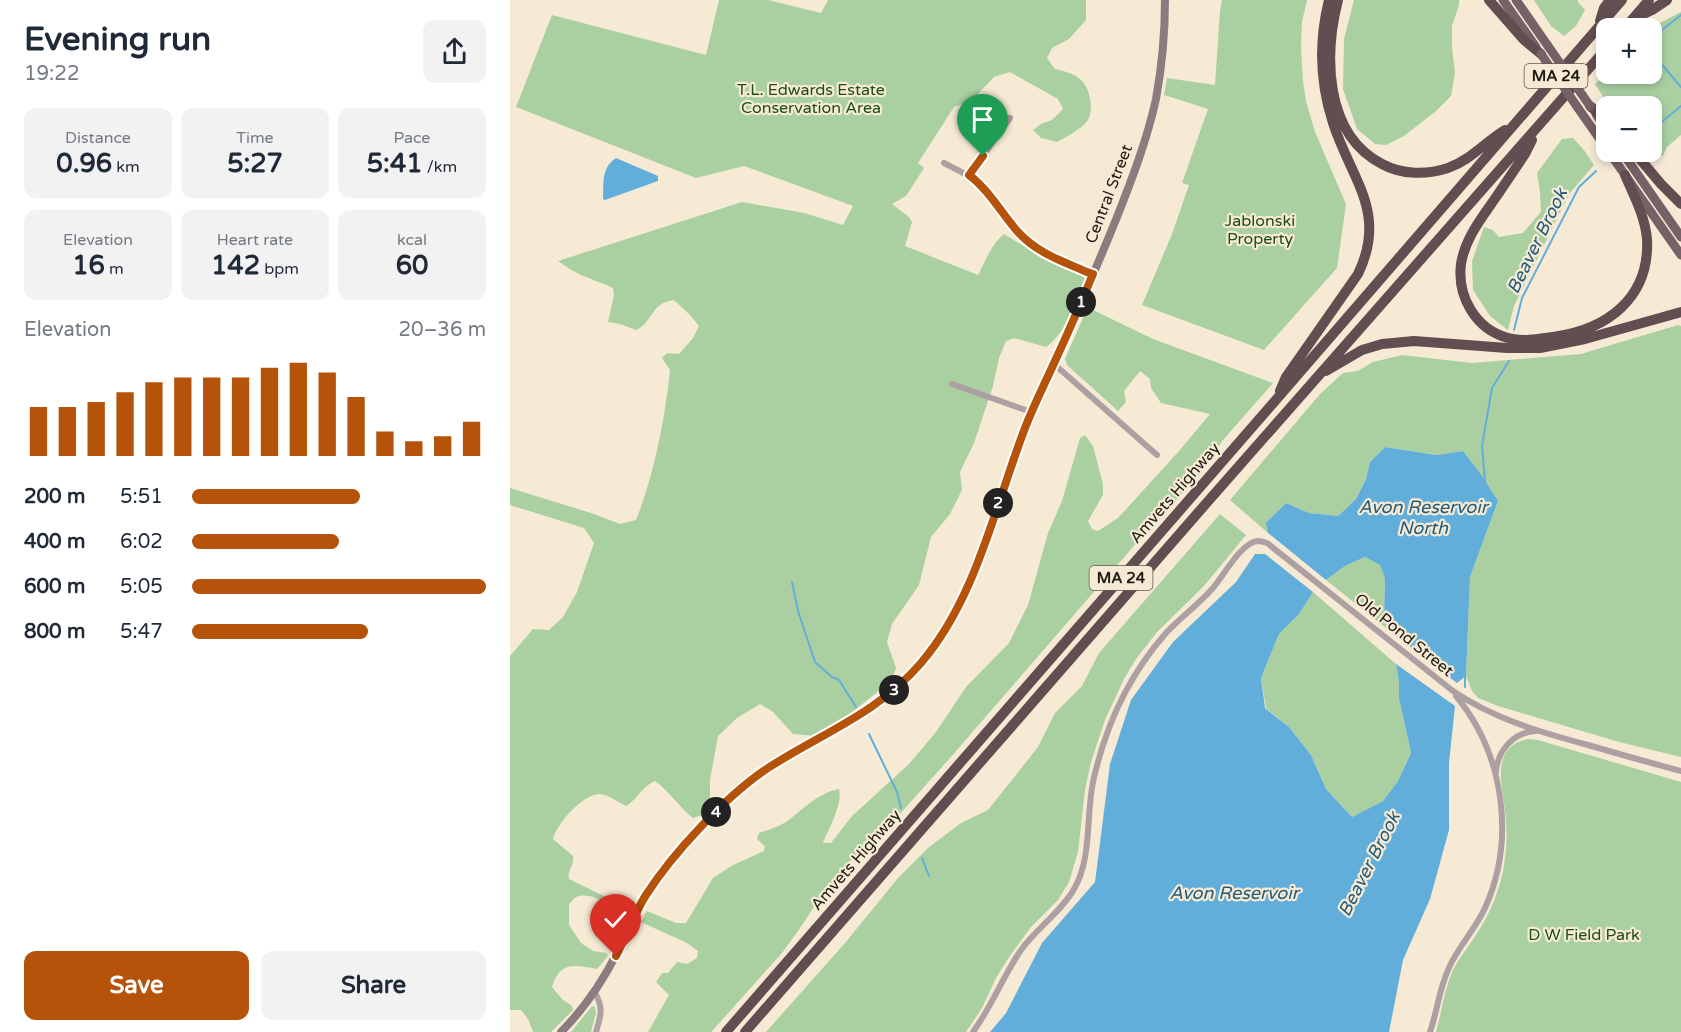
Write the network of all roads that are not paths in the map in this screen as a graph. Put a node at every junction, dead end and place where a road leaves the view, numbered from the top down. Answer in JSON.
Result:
{"nodes":[{"id":1,"x":1165,"y":0,"type":"edge"},
{"id":2,"x":1329,"y":0,"type":"edge"},
{"id":3,"x":1338,"y":0,"type":"edge"},
{"id":4,"x":1489,"y":0,"type":"edge"},
{"id":5,"x":1503,"y":0,"type":"edge"},
{"id":6,"x":1516,"y":0,"type":"edge"},
{"id":7,"x":1610,"y":0,"type":"edge"},
{"id":8,"x":1622,"y":0,"type":"edge"},
{"id":9,"x":1650,"y":0,"type":"edge"},
{"id":10,"x":1666,"y":0,"type":"edge"},
{"id":11,"x":1600,"y":18,"type":"edge"},
{"id":12,"x":1606,"y":18,"type":"edge"},
{"id":13,"x":1634,"y":18,"type":"joint"},
{"id":14,"x":1596,"y":29,"type":"edge"},
{"id":15,"x":1544,"y":50,"type":"junction"},
{"id":16,"x":1596,"y":61,"type":"edge"},
{"id":17,"x":1590,"y":106,"type":"junction"},
{"id":18,"x":1596,"y":111,"type":"edge"},
{"id":19,"x":1596,"y":115,"type":"edge"},
{"id":20,"x":1010,"y":118,"type":"dead end"},
{"id":21,"x":1515,"y":123,"type":"junction"},
{"id":22,"x":1538,"y":128,"type":"junction"},
{"id":23,"x":1596,"y":133,"type":"edge"},
{"id":24,"x":1616,"y":162,"type":"edge"},
{"id":25,"x":1629,"y":162,"type":"edge"},
{"id":26,"x":1643,"y":162,"type":"edge"},
{"id":27,"x":944,"y":163,"type":"dead end"},
{"id":28,"x":969,"y":175,"type":"junction"},
{"id":29,"x":1625,"y":175,"type":"junction"},
{"id":30,"x":1681,"y":204,"type":"edge"},
{"id":31,"x":1681,"y":237,"type":"edge"},
{"id":32,"x":1681,"y":255,"type":"edge"},
{"id":33,"x":1093,"y":274,"type":"junction"},
{"id":34,"x":1681,"y":312,"type":"edge"},
{"id":35,"x":1054,"y":364,"type":"junction"},
{"id":36,"x":1320,"y":374,"type":"junction"},
{"id":37,"x":952,"y":384,"type":"dead end"},
{"id":38,"x":1275,"y":401,"type":"junction"},
{"id":39,"x":1031,"y":412,"type":"junction"},
{"id":40,"x":1157,"y":455,"type":"dead end"},
{"id":41,"x":1453,"y":691,"type":"junction"},
{"id":42,"x":1536,"y":731,"type":"junction"},
{"id":43,"x":1681,"y":771,"type":"edge"},
{"id":44,"x":1496,"y":772,"type":"junction"},
{"id":45,"x":594,"y":992,"type":"junction"},
{"id":46,"x":561,"y":1032,"type":"edge"},
{"id":47,"x":596,"y":1032,"type":"edge"},
{"id":48,"x":726,"y":1032,"type":"edge"},
{"id":49,"x":745,"y":1032,"type":"edge"},
{"id":50,"x":973,"y":1032,"type":"edge"},
{"id":51,"x":1430,"y":1032,"type":"edge"}],
"edges":[{"from":1,"to":33,"type":"street","name":"Central Street"},
{"from":2,"to":38,"type":"highway"},
{"from":3,"to":21,"type":"highway"},
{"from":4,"to":15,"type":"highway"},
{"from":5,"to":15,"type":"main road"},
{"from":6,"to":15,"type":"main road"},
{"from":7,"to":11,"type":"highway"},
{"from":8,"to":12,"type":"highway","name":"Amvets Highway","number":"MA 24"},
{"from":9,"to":13,"type":"highway"},
{"from":10,"to":13,"type":"highway"},
{"from":14,"to":21,"type":"highway","name":"Amvets Highway","number":"MA 24"},
{"from":15,"to":17,"type":"main road","bridge":true},
{"from":15,"to":23,"type":"main road","bridge":true},
{"from":16,"to":22,"type":"highway","name":"Amvets Highway","number":"MA 24"},
{"from":17,"to":18,"type":"highway"},
{"from":17,"to":19,"type":"main road"},
{"from":20,"to":28,"type":"street"},
{"from":21,"to":38,"type":"highway","name":"Amvets Highway","number":"MA 24"},
{"from":22,"to":29,"type":"highway"},
{"from":22,"to":36,"type":"highway","name":"Amvets Highway","number":"MA 24"},
{"from":24,"to":29,"type":"main road"},
{"from":25,"to":31,"type":"main road"},
{"from":26,"to":30,"type":"highway"},
{"from":27,"to":28,"type":"street"},
{"from":28,"to":33,"type":"street"},
{"from":29,"to":32,"type":"main road"},
{"from":33,"to":35,"type":"street","name":"Central Street"},
{"from":34,"to":36,"type":"highway"},
{"from":35,"to":39,"type":"street","name":"Central Street"},
{"from":35,"to":40,"type":"street"},
{"from":36,"to":49,"type":"highway","name":"Amvets Highway","number":"MA 24"},
{"from":37,"to":39,"type":"street"},
{"from":38,"to":48,"type":"highway","name":"Amvets Highway","number":"MA 24"},
{"from":39,"to":45,"type":"street","name":"Central Street"},
{"from":41,"to":42,"type":"street","name":"Old Pond Street"},
{"from":41,"to":44,"type":"street"},
{"from":41,"to":50,"type":"street","name":"Old Pond Street"},
{"from":42,"to":43,"type":"street","name":"Old Pond Street"},
{"from":42,"to":44,"type":"street"},
{"from":44,"to":51,"type":"street"},
{"from":45,"to":46,"type":"street","name":"Central Street"},
{"from":45,"to":47,"type":"street"}]}
